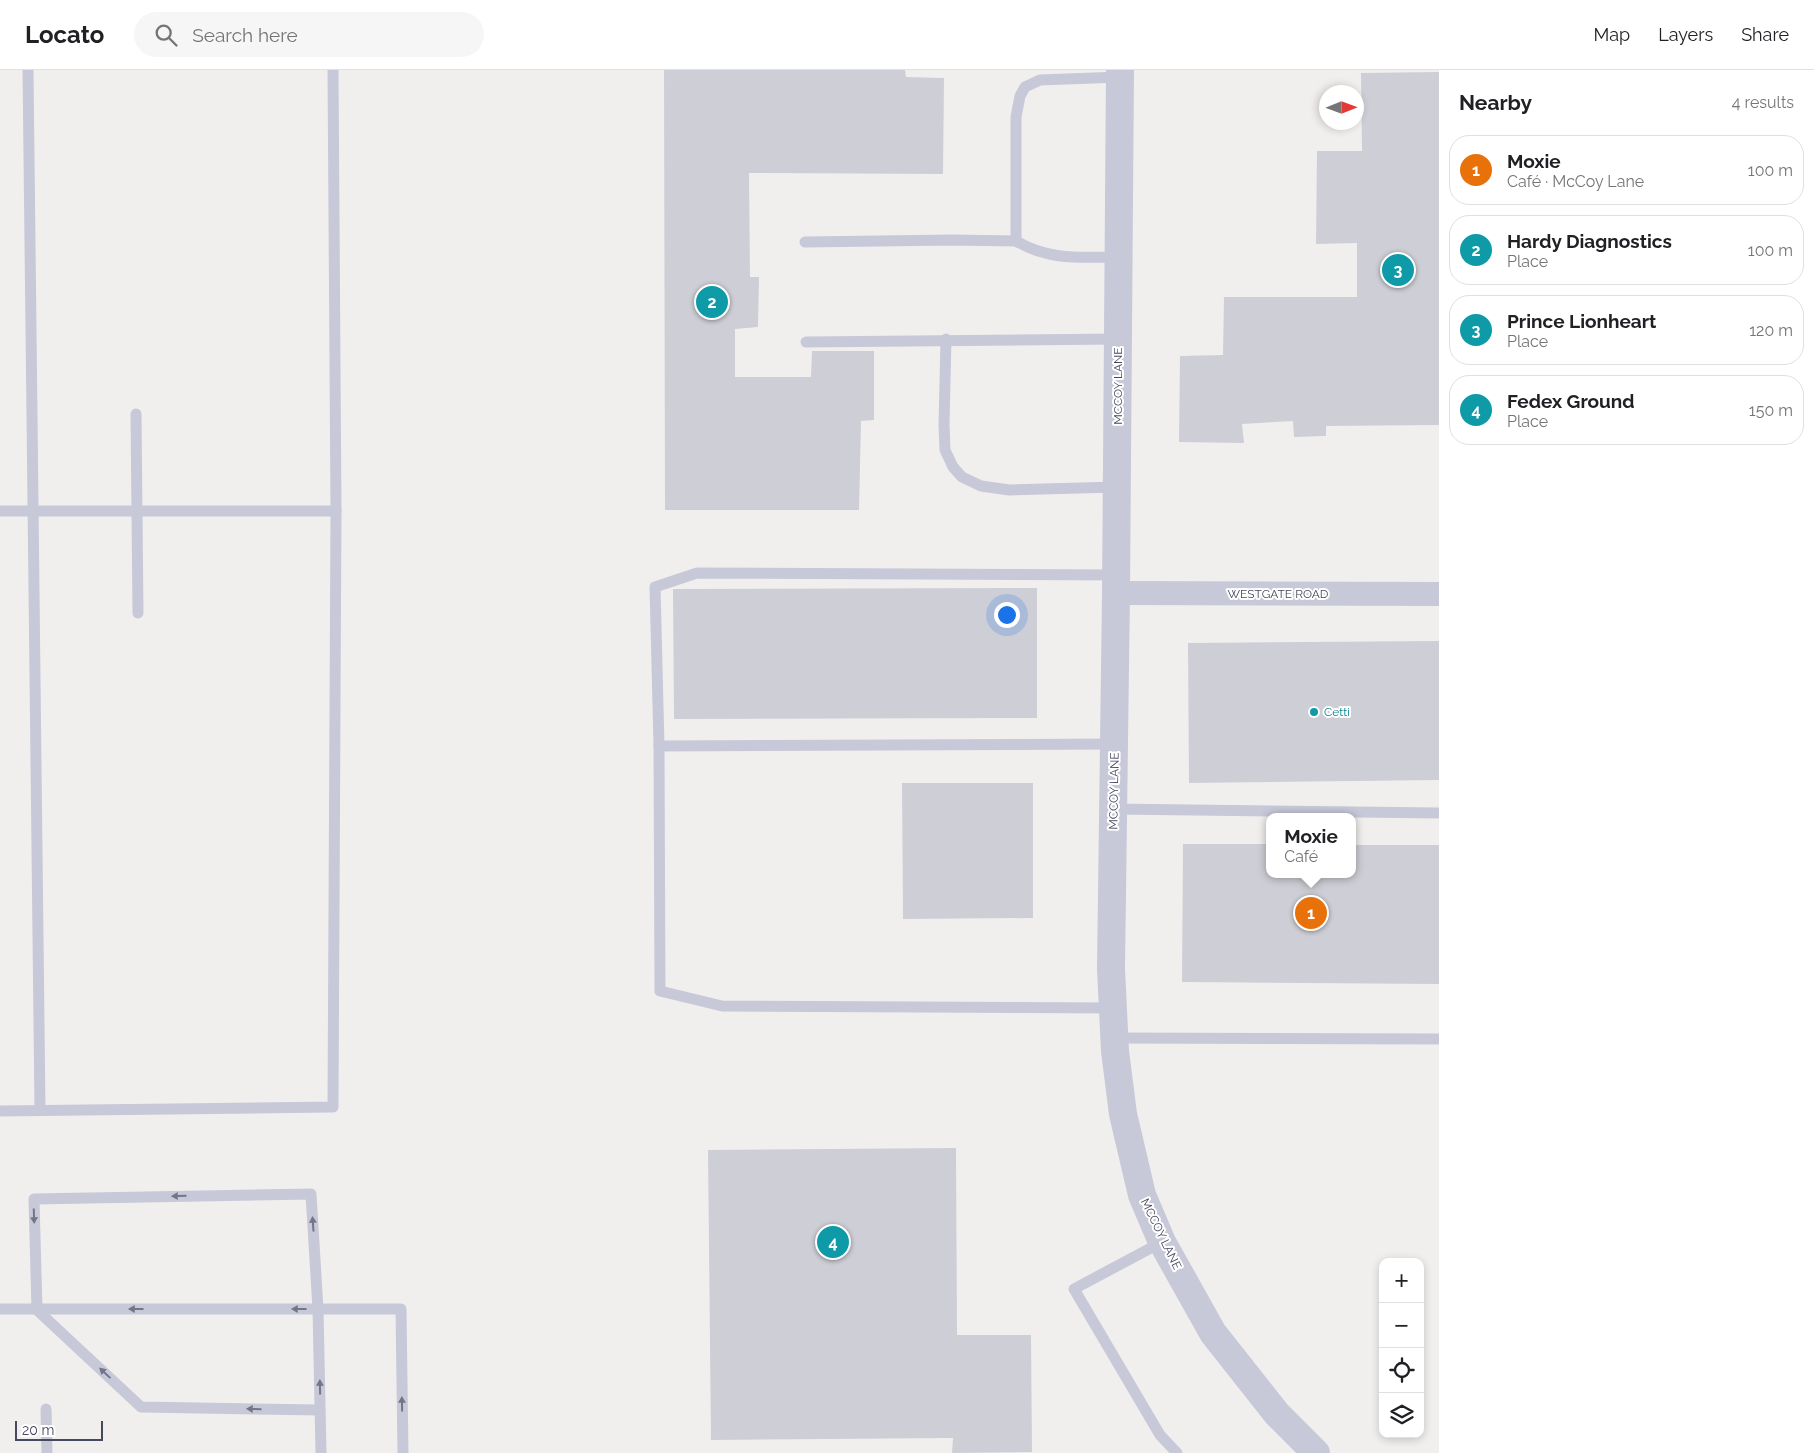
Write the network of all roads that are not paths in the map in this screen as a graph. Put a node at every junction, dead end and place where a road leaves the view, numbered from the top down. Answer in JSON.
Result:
{"nodes":[{"id":1,"x":28,"y":70,"type":"edge"},
{"id":2,"x":333,"y":70,"type":"edge"},
{"id":3,"x":1120,"y":74,"type":"edge"},
{"id":4,"x":1016,"y":241,"type":"junction"},
{"id":5,"x":805,"y":242,"type":"dead end"},
{"id":6,"x":1119,"y":257,"type":"junction"},
{"id":7,"x":946,"y":339,"type":"junction"},
{"id":8,"x":1118,"y":339,"type":"junction"},
{"id":9,"x":806,"y":342,"type":"dead end"},
{"id":10,"x":136,"y":414,"type":"dead end"},
{"id":11,"x":1117,"y":486,"type":"junction"},
{"id":12,"x":34,"y":510,"type":"junction"},
{"id":13,"x":138,"y":510,"type":"junction"},
{"id":14,"x":0,"y":511,"type":"edge"},
{"id":15,"x":336,"y":511,"type":"junction"},
{"id":16,"x":1116,"y":584,"type":"junction"},
{"id":17,"x":1439,"y":594,"type":"edge"},
{"id":18,"x":138,"y":613,"type":"dead end"},
{"id":19,"x":1114,"y":744,"type":"junction"},
{"id":20,"x":659,"y":746,"type":"junction"},
{"id":21,"x":1113,"y":809,"type":"junction"},
{"id":22,"x":1439,"y":813,"type":"edge"},
{"id":23,"x":1113,"y":1008,"type":"junction"},
{"id":24,"x":1114,"y":1038,"type":"junction"},
{"id":25,"x":1439,"y":1039,"type":"edge"},
{"id":26,"x":40,"y":1110,"type":"junction"},
{"id":27,"x":0,"y":1111,"type":"edge"},
{"id":28,"x":1162,"y":1242,"type":"junction"},
{"id":29,"x":0,"y":1309,"type":"edge"},
{"id":30,"x":318,"y":1309,"type":"junction"},
{"id":31,"x":37,"y":1310,"type":"junction"},
{"id":32,"x":46,"y":1409,"type":"dead end"},
{"id":33,"x":320,"y":1410,"type":"junction"},
{"id":34,"x":46,"y":1453,"type":"edge"},
{"id":35,"x":321,"y":1453,"type":"edge"},
{"id":36,"x":403,"y":1453,"type":"edge"},
{"id":37,"x":1177,"y":1453,"type":"edge"},
{"id":38,"x":1316,"y":1453,"type":"edge"}],
"edges":[{"from":1,"to":12,"type":"lane"},
{"from":2,"to":15,"type":"lane"},
{"from":3,"to":4,"type":"lane"},
{"from":3,"to":6,"type":"street","name":"MCCOY LANE"},
{"from":4,"to":5,"type":"lane"},
{"from":4,"to":6,"type":"lane"},
{"from":6,"to":8,"type":"street","name":"MCCOY LANE"},
{"from":7,"to":8,"type":"lane"},
{"from":7,"to":9,"type":"lane"},
{"from":7,"to":11,"type":"lane"},
{"from":8,"to":11,"type":"street","name":"MCCOY LANE"},
{"from":10,"to":13,"type":"lane"},
{"from":11,"to":16,"type":"street","name":"MCCOY LANE"},
{"from":12,"to":13,"type":"lane"},
{"from":12,"to":14,"type":"lane"},
{"from":12,"to":26,"type":"lane"},
{"from":13,"to":15,"type":"lane"},
{"from":13,"to":18,"type":"lane"},
{"from":15,"to":26,"type":"lane"},
{"from":16,"to":17,"type":"street","name":"WESTGATE ROAD"},
{"from":16,"to":19,"type":"street","name":"MCCOY LANE"},
{"from":16,"to":20,"type":"lane"},
{"from":19,"to":20,"type":"lane"},
{"from":19,"to":21,"type":"street","name":"MCCOY LANE"},
{"from":20,"to":23,"type":"lane"},
{"from":21,"to":22,"type":"lane"},
{"from":21,"to":23,"type":"street","name":"MCCOY LANE"},
{"from":23,"to":24,"type":"street","name":"MCCOY LANE"},
{"from":24,"to":25,"type":"lane"},
{"from":24,"to":28,"type":"street","name":"MCCOY LANE"},
{"from":26,"to":27,"type":"lane"},
{"from":28,"to":37,"type":"lane"},
{"from":28,"to":38,"type":"street","name":"MCCOY LANE"},
{"from":29,"to":31,"type":"lane"},
{"from":30,"to":31,"type":"lane","one_way":true},
{"from":30,"to":31,"type":"lane","one_way":true},
{"from":33,"to":30,"type":"lane","one_way":true},
{"from":36,"to":30,"type":"lane","one_way":true},
{"from":33,"to":31,"type":"lane","one_way":true},
{"from":32,"to":34,"type":"lane"},
{"from":33,"to":35,"type":"lane"}]}
